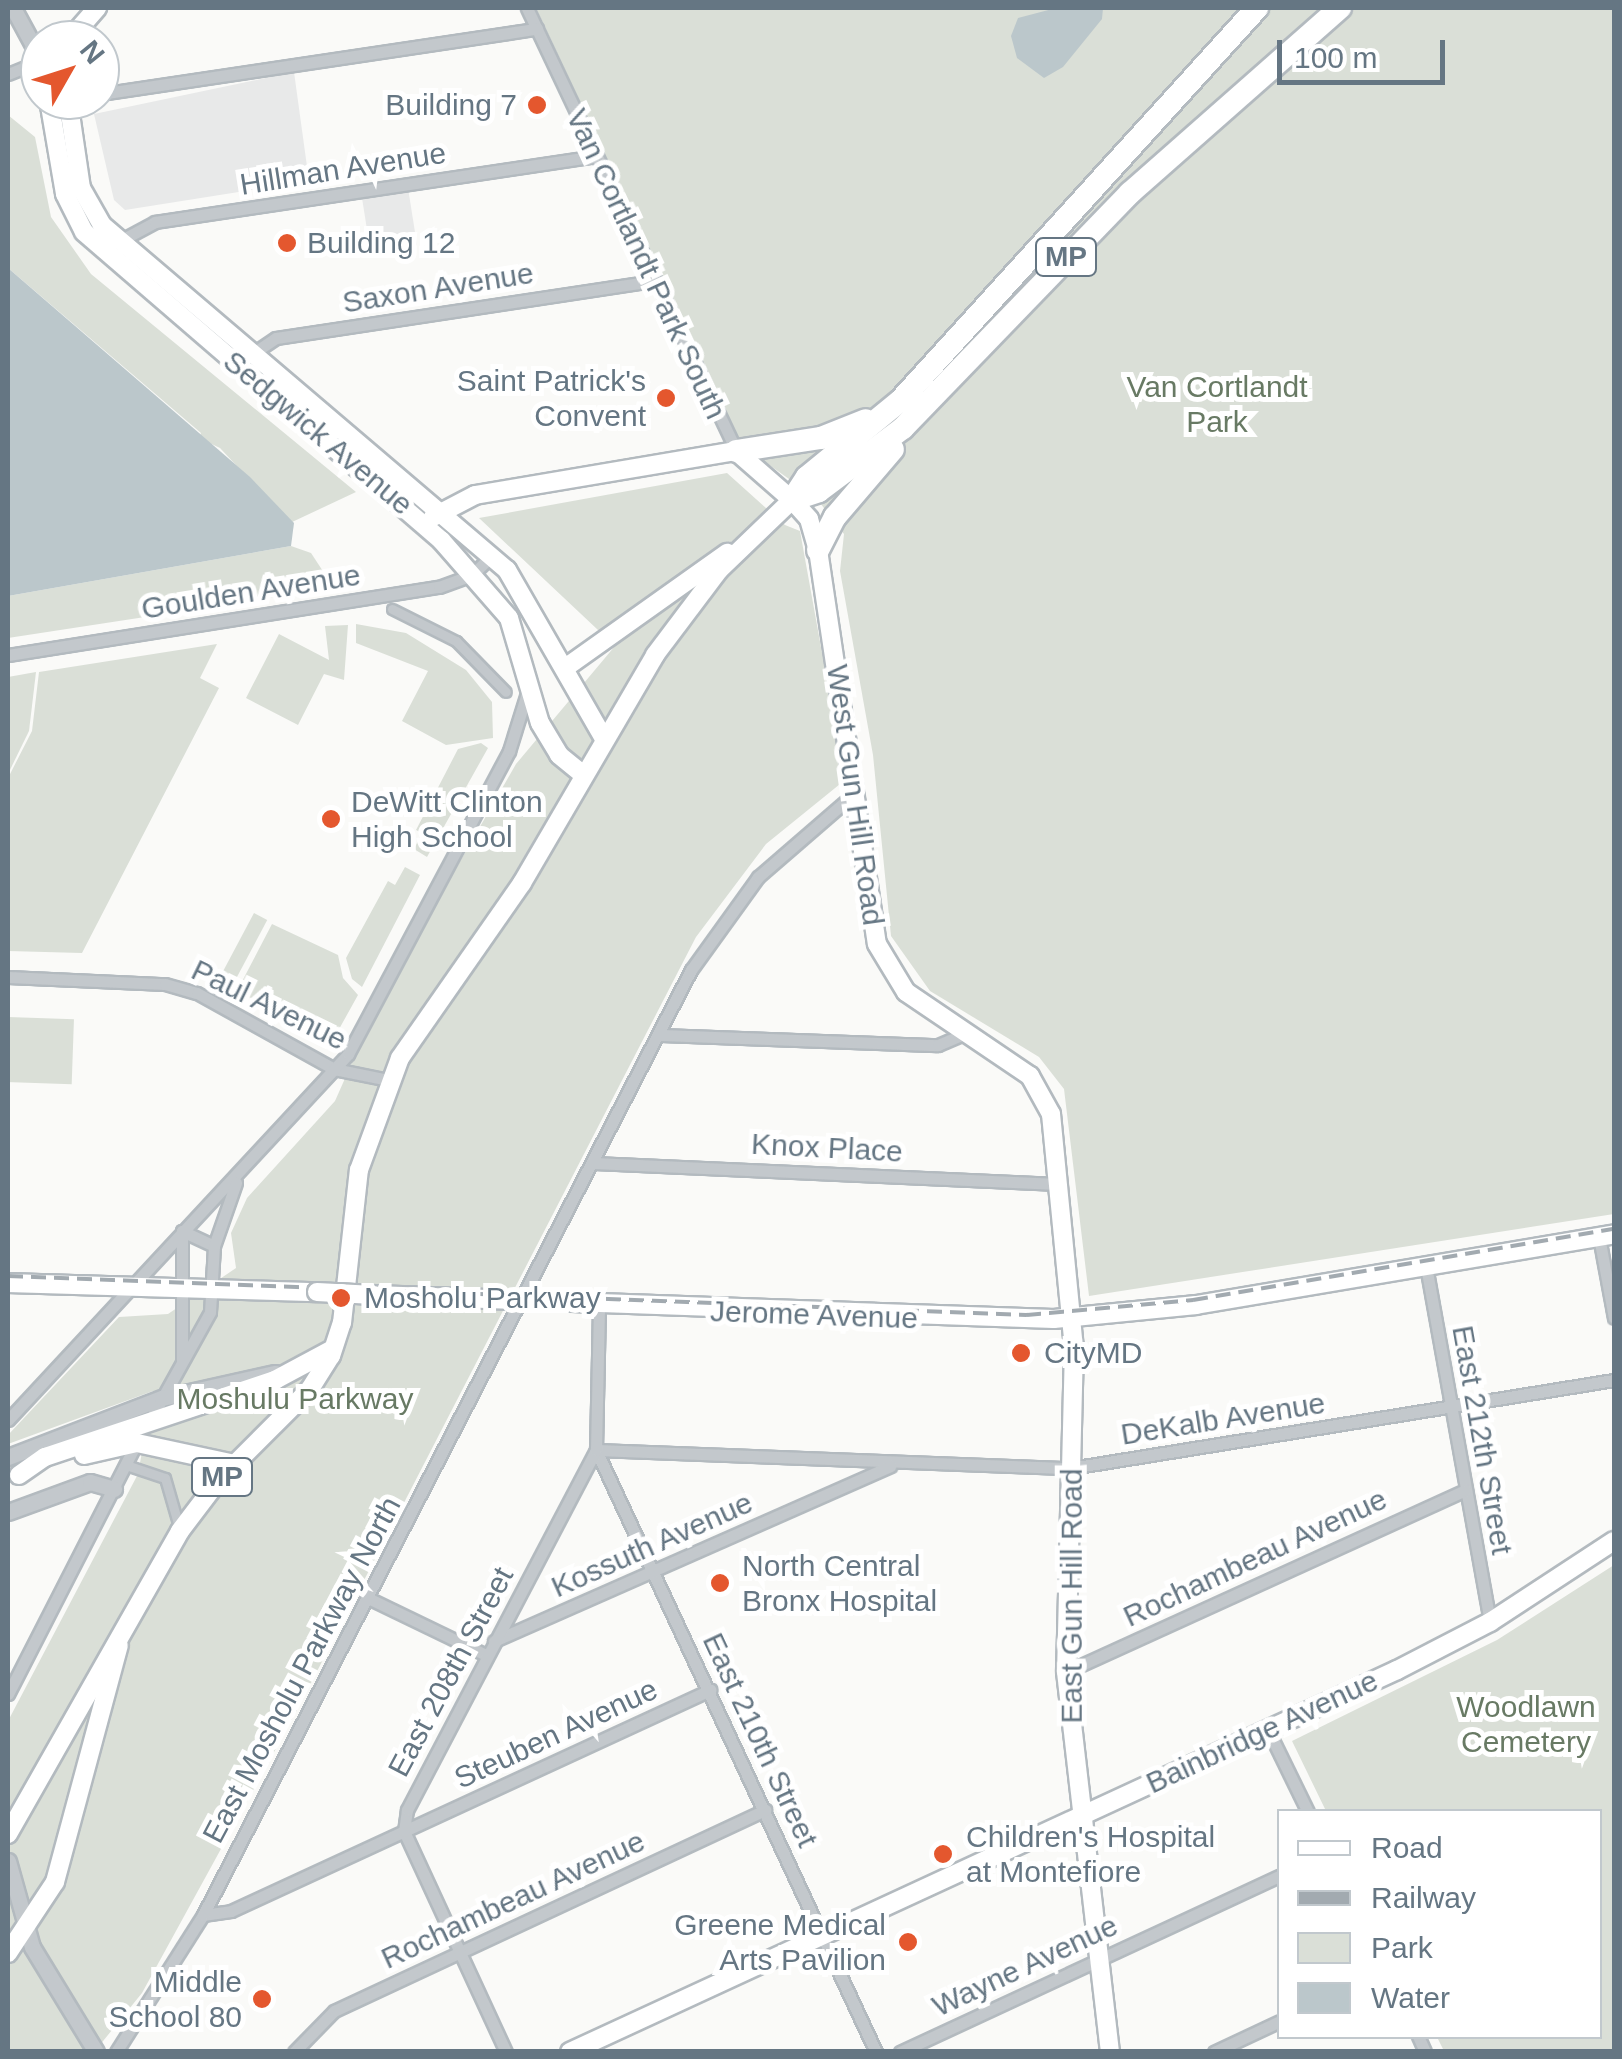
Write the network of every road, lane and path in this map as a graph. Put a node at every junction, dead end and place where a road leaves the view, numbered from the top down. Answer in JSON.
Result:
{"nodes":[{"id":1,"x":527,"y":8,"type":"edge"},
{"id":2,"x":1256,"y":8,"type":"edge"},
{"id":3,"x":1340,"y":8,"type":"edge"},
{"id":4,"x":537,"y":29,"type":"junction"},
{"id":5,"x":120,"y":91,"type":"edge"},
{"id":6,"x":53,"y":120,"type":"edge"},
{"id":7,"x":71,"y":120,"type":"edge"},
{"id":8,"x":596,"y":156,"type":"junction"},
{"id":9,"x":112,"y":246,"type":"junction"},
{"id":10,"x":654,"y":281,"type":"junction"},
{"id":11,"x":246,"y":360,"type":"junction"},
{"id":12,"x":908,"y":409,"type":"junction"},
{"id":13,"x":736,"y":451,"type":"junction"},
{"id":14,"x":792,"y":500,"type":"junction"},
{"id":15,"x":442,"y":511,"type":"junction"},
{"id":16,"x":424,"y":523,"type":"junction"},
{"id":17,"x":744,"y":542,"type":"junction"},
{"id":18,"x":818,"y":550,"type":"junction"},
{"id":19,"x":492,"y":555,"type":"junction"},
{"id":20,"x":472,"y":575,"type":"junction"},
{"id":21,"x":392,"y":609,"type":"dead end"},
{"id":22,"x":8,"y":655,"type":"edge"},
{"id":23,"x":565,"y":668,"type":"junction"},
{"id":24,"x":529,"y":686,"type":"junction"},
{"id":25,"x":506,"y":692,"type":"dead end"},
{"id":26,"x":604,"y":739,"type":"junction"},
{"id":27,"x":584,"y":776,"type":"junction"},
{"id":28,"x":858,"y":790,"type":"junction"},
{"id":29,"x":8,"y":977,"type":"edge"},
{"id":30,"x":964,"y":1034,"type":"junction"},
{"id":31,"x":660,"y":1036,"type":"junction"},
{"id":32,"x":334,"y":1069,"type":"junction"},
{"id":33,"x":388,"y":1080,"type":"junction"},
{"id":34,"x":594,"y":1163,"type":"junction"},
{"id":35,"x":237,"y":1179,"type":"junction"},
{"id":36,"x":1058,"y":1184,"type":"junction"},
{"id":37,"x":182,"y":1231,"type":"junction"},
{"id":38,"x":1607,"y":1235,"type":"edge"},
{"id":39,"x":214,"y":1246,"type":"junction"},
{"id":40,"x":1426,"y":1266,"type":"junction"},
{"id":41,"x":8,"y":1283,"type":"edge"},
{"id":42,"x":130,"y":1288,"type":"junction"},
{"id":43,"x":182,"y":1290,"type":"junction"},
{"id":44,"x":212,"y":1291,"type":"junction"},
{"id":45,"x":521,"y":1304,"type":"junction"},
{"id":46,"x":599,"y":1308,"type":"junction"},
{"id":47,"x":1072,"y":1318,"type":"junction"},
{"id":48,"x":1614,"y":1318,"type":"edge"},
{"id":49,"x":335,"y":1346,"type":"junction"},
{"id":50,"x":182,"y":1364,"type":"junction"},
{"id":51,"x":296,"y":1371,"type":"junction"},
{"id":52,"x":1614,"y":1380,"type":"edge"},
{"id":53,"x":162,"y":1398,"type":"junction"},
{"id":54,"x":1450,"y":1408,"type":"junction"},
{"id":55,"x":151,"y":1419,"type":"junction"},
{"id":56,"x":8,"y":1420,"type":"edge"},
{"id":57,"x":137,"y":1443,"type":"junction"},
{"id":58,"x":596,"y":1450,"type":"junction"},
{"id":59,"x":8,"y":1458,"type":"edge"},
{"id":60,"x":841,"y":1462,"type":"junction"},
{"id":61,"x":234,"y":1464,"type":"junction"},
{"id":62,"x":894,"y":1464,"type":"junction"},
{"id":63,"x":126,"y":1465,"type":"junction"},
{"id":64,"x":1071,"y":1468,"type":"junction"},
{"id":65,"x":13,"y":1478,"type":"edge"},
{"id":66,"x":114,"y":1489,"type":"junction"},
{"id":67,"x":1464,"y":1490,"type":"junction"},
{"id":68,"x":830,"y":1492,"type":"junction"},
{"id":69,"x":8,"y":1512,"type":"edge"},
{"id":70,"x":180,"y":1531,"type":"junction"},
{"id":71,"x":1614,"y":1541,"type":"edge"},
{"id":72,"x":654,"y":1571,"type":"junction"},
{"id":73,"x":368,"y":1598,"type":"junction"},
{"id":74,"x":127,"y":1621,"type":"junction"},
{"id":75,"x":1490,"y":1622,"type":"junction"},
{"id":76,"x":494,"y":1641,"type":"junction"},
{"id":77,"x":486,"y":1656,"type":"junction"},
{"id":78,"x":1066,"y":1672,"type":"junction"},
{"id":79,"x":710,"y":1690,"type":"junction"},
{"id":80,"x":8,"y":1694,"type":"edge"},
{"id":81,"x":1268,"y":1730,"type":"junction"},
{"id":82,"x":1307,"y":1809,"type":"edge"},
{"id":83,"x":766,"y":1810,"type":"junction"},
{"id":84,"x":1081,"y":1816,"type":"junction"},
{"id":85,"x":404,"y":1831,"type":"junction"},
{"id":86,"x":8,"y":1834,"type":"edge"},
{"id":87,"x":8,"y":1862,"type":"edge"},
{"id":88,"x":1277,"y":1877,"type":"edge"},
{"id":89,"x":202,"y":1915,"type":"junction"},
{"id":90,"x":26,"y":1930,"type":"junction"},
{"id":91,"x":821,"y":1936,"type":"junction"},
{"id":92,"x":460,"y":1951,"type":"junction"},
{"id":93,"x":8,"y":1953,"type":"edge"},
{"id":94,"x":1098,"y":1960,"type":"junction"},
{"id":95,"x":1277,"y":2022,"type":"edge"},
{"id":96,"x":96,"y":2052,"type":"edge"},
{"id":97,"x":116,"y":2052,"type":"edge"},
{"id":98,"x":294,"y":2052,"type":"edge"},
{"id":99,"x":506,"y":2052,"type":"edge"},
{"id":100,"x":570,"y":2052,"type":"edge"},
{"id":101,"x":876,"y":2052,"type":"edge"},
{"id":102,"x":900,"y":2052,"type":"edge"},
{"id":103,"x":1110,"y":2052,"type":"edge"},
{"id":104,"x":1214,"y":2052,"type":"edge"}],
"edges":[{"from":1,"to":4,"type":"street","name":"Van Cortlandt Park South"},
{"from":2,"to":12,"type":"highway","number":"MP"},
{"from":3,"to":12,"type":"highway","number":"MP"},
{"from":4,"to":5,"type":"street"},
{"from":4,"to":8,"type":"street","name":"Van Cortlandt Park South"},
{"from":6,"to":9,"type":"main road","name":"Sedgwick Avenue"},
{"from":7,"to":9,"type":"main road","name":"Sedgwick Avenue"},
{"from":8,"to":9,"type":"street","name":"Hillman Avenue"},
{"from":8,"to":10,"type":"street","name":"Van Cortlandt Park South"},
{"from":9,"to":11,"type":"main road","name":"Sedgwick Avenue"},
{"from":10,"to":11,"type":"street","name":"Saxon Avenue"},
{"from":10,"to":13,"type":"street","name":"Van Cortlandt Park South"},
{"from":11,"to":15,"type":"main road","name":"Sedgwick Avenue"},
{"from":11,"to":16,"type":"main road","name":"Sedgwick Avenue"},
{"from":12,"to":13,"type":"highway"},
{"from":12,"to":14,"type":"highway","number":"MP"},
{"from":12,"to":18,"type":"highway"},
{"from":13,"to":14,"type":"main road","name":"Van Cortlandt Park South"},
{"from":13,"to":15,"type":"main road"},
{"from":14,"to":17,"type":"main road","number":"MP"},
{"from":14,"to":18,"type":"main road","name":"West Gun Hill Road"},
{"from":15,"to":16,"type":"main road"},
{"from":15,"to":19,"type":"main road","name":"Sedgwick Avenue"},
{"from":16,"to":20,"type":"main road","name":"Sedgwick Avenue"},
{"from":17,"to":23,"type":"main road"},
{"from":17,"to":26,"type":"main road","number":"MP"},
{"from":18,"to":28,"type":"main road","name":"West Gun Hill Road"},
{"from":19,"to":20,"type":"street","name":"Goulden Avenue"},
{"from":19,"to":23,"type":"main road","name":"Sedgwick Avenue"},
{"from":20,"to":22,"type":"street","name":"Goulden Avenue"},
{"from":20,"to":24,"type":"main road","name":"Sedgwick Avenue"},
{"from":21,"to":25,"type":"street"},
{"from":23,"to":26,"type":"main road","name":"Sedgwick Avenue"},
{"from":24,"to":27,"type":"main road","name":"Sedgwick Avenue"},
{"from":24,"to":32,"type":"street"},
{"from":26,"to":27,"type":"main road","number":"MP"},
{"from":27,"to":33,"type":"main road","number":"MP"},
{"from":28,"to":30,"type":"main road","name":"West Gun Hill Road"},
{"from":28,"to":31,"type":"street","name":"East Mosholu Parkway North"},
{"from":29,"to":32,"type":"street","name":"Paul Avenue"},
{"from":30,"to":31,"type":"street"},
{"from":30,"to":36,"type":"main road","name":"West Gun Hill Road"},
{"from":31,"to":34,"type":"street","name":"East Mosholu Parkway North"},
{"from":32,"to":33,"type":"street","name":"Paul Avenue"},
{"from":32,"to":35,"type":"street"},
{"from":33,"to":49,"type":"main road","number":"MP"},
{"from":34,"to":36,"type":"street","name":"Knox Place"},
{"from":34,"to":45,"type":"street","name":"East Mosholu Parkway North"},
{"from":35,"to":37,"type":"street"},
{"from":35,"to":39,"type":"street"},
{"from":36,"to":47,"type":"main road","name":"West Gun Hill Road"},
{"from":37,"to":39,"type":"street"},
{"from":37,"to":42,"type":"street"},
{"from":37,"to":43,"type":"street"},
{"from":38,"to":40,"type":"main road","name":"Jerome Avenue"},
{"from":38,"to":48,"type":"street"},
{"from":39,"to":44,"type":"street"},
{"from":40,"to":47,"type":"main road","name":"Jerome Avenue"},
{"from":40,"to":54,"type":"street","name":"East 212th Street"},
{"from":41,"to":42,"type":"main road","name":"Jerome Avenue"},
{"from":42,"to":43,"type":"main road","name":"Jerome Avenue"},
{"from":42,"to":56,"type":"street"},
{"from":43,"to":44,"type":"main road","name":"Jerome Avenue"},
{"from":43,"to":50,"type":"street"},
{"from":44,"to":45,"type":"main road","name":"Jerome Avenue","bridge":true},
{"from":44,"to":50,"type":"street"},
{"from":45,"to":46,"type":"main road","name":"Jerome Avenue"},
{"from":45,"to":73,"type":"street","name":"East Mosholu Parkway North"},
{"from":46,"to":47,"type":"main road","name":"Jerome Avenue"},
{"from":46,"to":58,"type":"street","name":"East 208th Street"},
{"from":47,"to":64,"type":"main road","name":"East Gun Hill Road"},
{"from":49,"to":51,"type":"main road"},
{"from":49,"to":61,"type":"main road","number":"MP"},
{"from":50,"to":53,"type":"street"},
{"from":51,"to":53,"type":"street"},
{"from":51,"to":55,"type":"main road"},
{"from":52,"to":54,"type":"street","name":"DeKalb Avenue"},
{"from":53,"to":55,"type":"street"},
{"from":53,"to":59,"type":"street"},
{"from":54,"to":64,"type":"street","name":"DeKalb Avenue"},
{"from":54,"to":67,"type":"street","name":"East 212th Street"},
{"from":55,"to":57,"type":"street"},
{"from":55,"to":65,"type":"main road"},
{"from":57,"to":61,"type":"main road"},
{"from":57,"to":63,"type":"street"},
{"from":57,"to":65,"type":"main road"},
{"from":58,"to":60,"type":"street","name":"DeKalb Avenue"},
{"from":58,"to":72,"type":"street","name":"East 210th Street"},
{"from":58,"to":76,"type":"street","name":"East 208th Street"},
{"from":60,"to":62,"type":"street","name":"DeKalb Avenue"},
{"from":60,"to":68,"type":"street"},
{"from":61,"to":70,"type":"main road","number":"MP"},
{"from":62,"to":64,"type":"street","name":"DeKalb Avenue"},
{"from":62,"to":68,"type":"street","name":"Kossuth Avenue"},
{"from":63,"to":66,"type":"street"},
{"from":63,"to":70,"type":"street"},
{"from":64,"to":78,"type":"main road","name":"East Gun Hill Road"},
{"from":66,"to":69,"type":"street"},
{"from":66,"to":80,"type":"street"},
{"from":67,"to":75,"type":"street","name":"East 212th Street"},
{"from":67,"to":78,"type":"street","name":"Rochambeau Avenue"},
{"from":68,"to":72,"type":"street","name":"Kossuth Avenue"},
{"from":70,"to":74,"type":"main road","number":"MP"},
{"from":71,"to":75,"type":"main road","name":"Bainbridge Avenue"},
{"from":72,"to":76,"type":"street","name":"Kossuth Avenue"},
{"from":72,"to":79,"type":"street","name":"East 210th Street"},
{"from":73,"to":77,"type":"street"},
{"from":73,"to":89,"type":"street","name":"East Mosholu Parkway North"},
{"from":74,"to":86,"type":"main road","number":"MP"},
{"from":74,"to":90,"type":"main road","number":"MP"},
{"from":75,"to":81,"type":"main road","name":"Bainbridge Avenue"},
{"from":76,"to":77,"type":"street","name":"East 208th Street"},
{"from":77,"to":85,"type":"street","name":"East 208th Street"},
{"from":78,"to":84,"type":"main road","name":"East Gun Hill Road"},
{"from":79,"to":83,"type":"street","name":"East 210th Street"},
{"from":79,"to":85,"type":"street","name":"Steuben Avenue"},
{"from":81,"to":82,"type":"street"},
{"from":81,"to":84,"type":"main road","name":"Bainbridge Avenue"},
{"from":83,"to":91,"type":"street","name":"East 210th Street"},
{"from":83,"to":92,"type":"street","name":"Rochambeau Avenue"},
{"from":84,"to":91,"type":"main road","name":"Bainbridge Avenue"},
{"from":84,"to":94,"type":"main road","name":"East Gun Hill Road"},
{"from":85,"to":89,"type":"street","name":"Steuben Avenue"},
{"from":85,"to":92,"type":"street"},
{"from":87,"to":90,"type":"street"},
{"from":88,"to":94,"type":"street","name":"Wayne Avenue"},
{"from":89,"to":97,"type":"street","name":"East Mosholu Parkway North"},
{"from":90,"to":93,"type":"main road","number":"MP"},
{"from":90,"to":96,"type":"street"},
{"from":91,"to":100,"type":"main road","name":"Bainbridge Avenue"},
{"from":91,"to":101,"type":"street","name":"East 210th Street"},
{"from":92,"to":98,"type":"street","name":"Rochambeau Avenue"},
{"from":92,"to":99,"type":"street"},
{"from":94,"to":102,"type":"street","name":"Wayne Avenue"},
{"from":94,"to":103,"type":"main road","name":"East Gun Hill Road"},
{"from":95,"to":104,"type":"street"}]}
